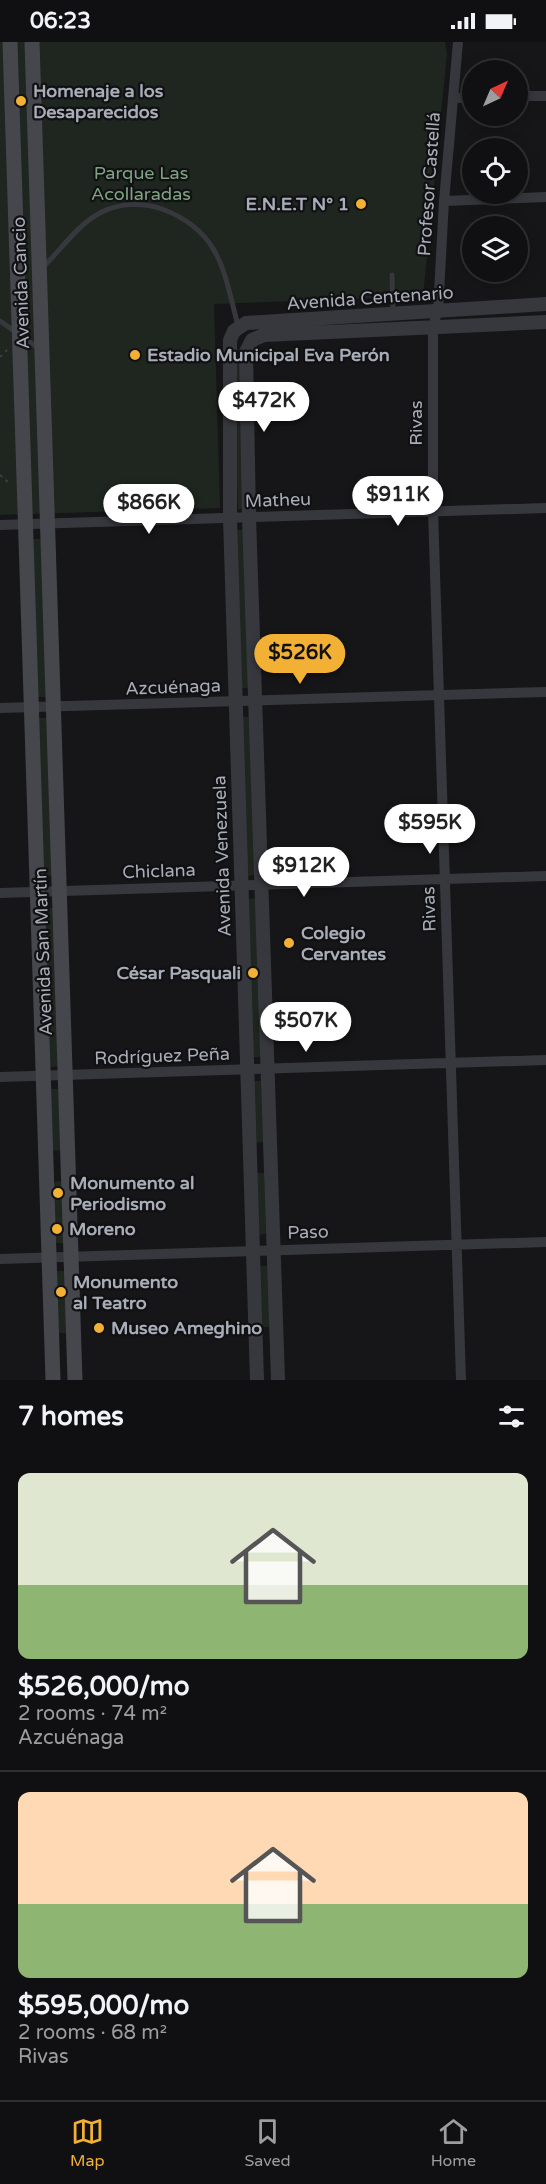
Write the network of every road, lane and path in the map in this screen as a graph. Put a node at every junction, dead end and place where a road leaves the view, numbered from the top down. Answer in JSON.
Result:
{"nodes":[{"id":1,"x":10,"y":42,"type":"edge"},
{"id":2,"x":32,"y":42,"type":"edge"},
{"id":3,"x":458,"y":42,"type":"edge"},
{"id":4,"x":528,"y":96,"type":"edge"},
{"id":5,"x":546,"y":96,"type":"edge"},
{"id":6,"x":453,"y":98,"type":"junction"},
{"id":7,"x":462,"y":98,"type":"edge"},
{"id":8,"x":36,"y":130,"type":"junction"},
{"id":9,"x":13,"y":131,"type":"junction"},
{"id":10,"x":546,"y":197,"type":"edge"},
{"id":11,"x":444,"y":201,"type":"junction"},
{"id":12,"x":40,"y":270,"type":"junction"},
{"id":13,"x":392,"y":275,"type":"dead end"},
{"id":14,"x":546,"y":304,"type":"edge"},
{"id":15,"x":393,"y":314,"type":"junction"},
{"id":16,"x":435,"y":320,"type":"junction"},
{"id":17,"x":0,"y":321,"type":"edge"},
{"id":18,"x":546,"y":322,"type":"edge"},
{"id":19,"x":236,"y":329,"type":"junction"},
{"id":20,"x":393,"y":330,"type":"junction"},
{"id":21,"x":19,"y":333,"type":"junction"},
{"id":22,"x":252,"y":340,"type":"junction"},
{"id":23,"x":43,"y":351,"type":"junction"},
{"id":24,"x":546,"y":508,"type":"edge"},
{"id":25,"x":433,"y":511,"type":"junction"},
{"id":26,"x":249,"y":517,"type":"junction"},
{"id":27,"x":230,"y":518,"type":"junction"},
{"id":28,"x":25,"y":524,"type":"junction"},
{"id":29,"x":47,"y":524,"type":"junction"},
{"id":30,"x":0,"y":525,"type":"edge"},
{"id":31,"x":546,"y":692,"type":"edge"},
{"id":32,"x":439,"y":695,"type":"junction"},
{"id":33,"x":235,"y":701,"type":"junction"},
{"id":34,"x":255,"y":701,"type":"junction"},
{"id":35,"x":54,"y":707,"type":"junction"},
{"id":36,"x":0,"y":708,"type":"edge"},
{"id":37,"x":31,"y":708,"type":"junction"},
{"id":38,"x":546,"y":876,"type":"edge"},
{"id":39,"x":445,"y":879,"type":"junction"},
{"id":40,"x":241,"y":885,"type":"junction"},
{"id":41,"x":261,"y":885,"type":"junction"},
{"id":42,"x":60,"y":891,"type":"junction"},
{"id":43,"x":37,"y":892,"type":"junction"},
{"id":44,"x":0,"y":893,"type":"edge"},
{"id":45,"x":546,"y":1060,"type":"edge"},
{"id":46,"x":451,"y":1063,"type":"junction"},
{"id":47,"x":267,"y":1069,"type":"junction"},
{"id":48,"x":247,"y":1070,"type":"junction"},
{"id":49,"x":66,"y":1075,"type":"junction"},
{"id":50,"x":43,"y":1076,"type":"junction"},
{"id":51,"x":0,"y":1077,"type":"edge"},
{"id":52,"x":546,"y":1242,"type":"edge"},
{"id":53,"x":457,"y":1244,"type":"junction"},
{"id":54,"x":273,"y":1250,"type":"junction"},
{"id":55,"x":253,"y":1251,"type":"junction"},
{"id":56,"x":71,"y":1256,"type":"junction"},
{"id":57,"x":49,"y":1257,"type":"junction"},
{"id":58,"x":0,"y":1259,"type":"edge"},
{"id":59,"x":53,"y":1380,"type":"edge"},
{"id":60,"x":75,"y":1380,"type":"edge"},
{"id":61,"x":257,"y":1380,"type":"edge"},
{"id":62,"x":278,"y":1380,"type":"edge"},
{"id":63,"x":461,"y":1380,"type":"edge"}],
"edges":[{"from":1,"to":9,"type":"main road","name":"Avenida Cancio"},
{"from":2,"to":8,"type":"main road","name":"Avenida Cancio"},
{"from":3,"to":6,"type":"street","name":"Profesor Castellá"},
{"from":4,"to":5,"type":"street"},
{"from":6,"to":7,"type":"street"},
{"from":6,"to":11,"type":"street","name":"Profesor Castellá"},
{"from":8,"to":9,"type":"main road"},
{"from":8,"to":12,"type":"main road","name":"Avenida Cancio"},
{"from":9,"to":21,"type":"main road","name":"Avenida Cancio"},
{"from":10,"to":11,"type":"street"},
{"from":11,"to":16,"type":"street","name":"Profesor Castellá"},
{"from":12,"to":19,"type":"lane"},
{"from":12,"to":23,"type":"main road","name":"Avenida Cancio"},
{"from":13,"to":15,"type":"lane"},
{"from":14,"to":16,"type":"street","name":"Avenida Centenario"},
{"from":15,"to":16,"type":"street","name":"Avenida Centenario"},
{"from":15,"to":19,"type":"street","name":"Avenida Centenario"},
{"from":15,"to":20,"type":"lane"},
{"from":16,"to":18,"type":"street","name":"Avenida Centenario"},
{"from":16,"to":20,"type":"street","name":"Avenida Centenario"},
{"from":16,"to":25,"type":"street","name":"Rivas"},
{"from":17,"to":21,"type":"lane"},
{"from":19,"to":22,"type":"street"},
{"from":19,"to":27,"type":"street","name":"Avenida Venezuela"},
{"from":20,"to":22,"type":"street","name":"Avenida Centenario"},
{"from":21,"to":23,"type":"lane"},
{"from":21,"to":28,"type":"main road","name":"Avenida Cancio"},
{"from":22,"to":26,"type":"street"},
{"from":23,"to":29,"type":"main road","name":"Avenida Cancio"},
{"from":24,"to":25,"type":"street","name":"Matheu"},
{"from":25,"to":26,"type":"street","name":"Matheu"},
{"from":25,"to":32,"type":"street","name":"Rivas"},
{"from":26,"to":27,"type":"street","name":"Matheu"},
{"from":26,"to":34,"type":"street"},
{"from":27,"to":29,"type":"street","name":"Matheu"},
{"from":27,"to":33,"type":"street","name":"Avenida Venezuela"},
{"from":28,"to":29,"type":"street","name":"Matheu"},
{"from":28,"to":30,"type":"street","name":"Matheu"},
{"from":28,"to":37,"type":"main road","name":"Avenida San Martín"},
{"from":29,"to":35,"type":"main road","name":"Avenida San Martín"},
{"from":31,"to":32,"type":"street","name":"Azcuénaga"},
{"from":32,"to":34,"type":"street","name":"Azcuénaga"},
{"from":32,"to":39,"type":"street","name":"Rivas"},
{"from":33,"to":34,"type":"street","name":"Azcuénaga"},
{"from":33,"to":35,"type":"street","name":"Azcuénaga"},
{"from":33,"to":40,"type":"street","name":"Avenida Venezuela"},
{"from":34,"to":41,"type":"street"},
{"from":35,"to":37,"type":"street","name":"Azcuénaga"},
{"from":35,"to":42,"type":"main road","name":"Avenida San Martín"},
{"from":36,"to":37,"type":"street","name":"Azcuénaga"},
{"from":37,"to":43,"type":"main road","name":"Avenida San Martín"},
{"from":38,"to":39,"type":"street","name":"Chiclana"},
{"from":39,"to":41,"type":"street","name":"Chiclana"},
{"from":39,"to":46,"type":"street","name":"Rivas"},
{"from":40,"to":41,"type":"street","name":"Chiclana"},
{"from":40,"to":42,"type":"street","name":"Chiclana"},
{"from":40,"to":48,"type":"street","name":"Avenida Venezuela"},
{"from":41,"to":47,"type":"street"},
{"from":42,"to":43,"type":"street","name":"Chiclana"},
{"from":42,"to":49,"type":"main road","name":"Avenida San Martín"},
{"from":43,"to":44,"type":"street","name":"Chiclana"},
{"from":43,"to":50,"type":"main road","name":"Avenida San Martín"},
{"from":45,"to":46,"type":"street","name":"Rodríguez Peña"},
{"from":46,"to":47,"type":"street","name":"Rodríguez Peña"},
{"from":46,"to":53,"type":"street","name":"Rivas"},
{"from":47,"to":48,"type":"street","name":"Rodríguez Peña"},
{"from":47,"to":54,"type":"street"},
{"from":48,"to":49,"type":"street","name":"Rodríguez Peña"},
{"from":48,"to":55,"type":"street","name":"Avenida Venezuela"},
{"from":49,"to":50,"type":"street","name":"Rodríguez Peña"},
{"from":49,"to":56,"type":"main road","name":"Avenida San Martín"},
{"from":50,"to":51,"type":"street","name":"Rodríguez Peña"},
{"from":50,"to":57,"type":"main road","name":"Avenida San Martín"},
{"from":52,"to":53,"type":"street","name":"Paso"},
{"from":53,"to":54,"type":"street","name":"Paso"},
{"from":53,"to":63,"type":"street","name":"Rivas"},
{"from":54,"to":55,"type":"street","name":"Paso"},
{"from":54,"to":62,"type":"street"},
{"from":55,"to":56,"type":"street","name":"Paso"},
{"from":55,"to":61,"type":"street","name":"Avenida Venezuela"},
{"from":56,"to":57,"type":"street"},
{"from":56,"to":60,"type":"main road","name":"Avenida San Martín"},
{"from":57,"to":58,"type":"street"},
{"from":57,"to":59,"type":"main road","name":"Avenida San Martín"}]}
